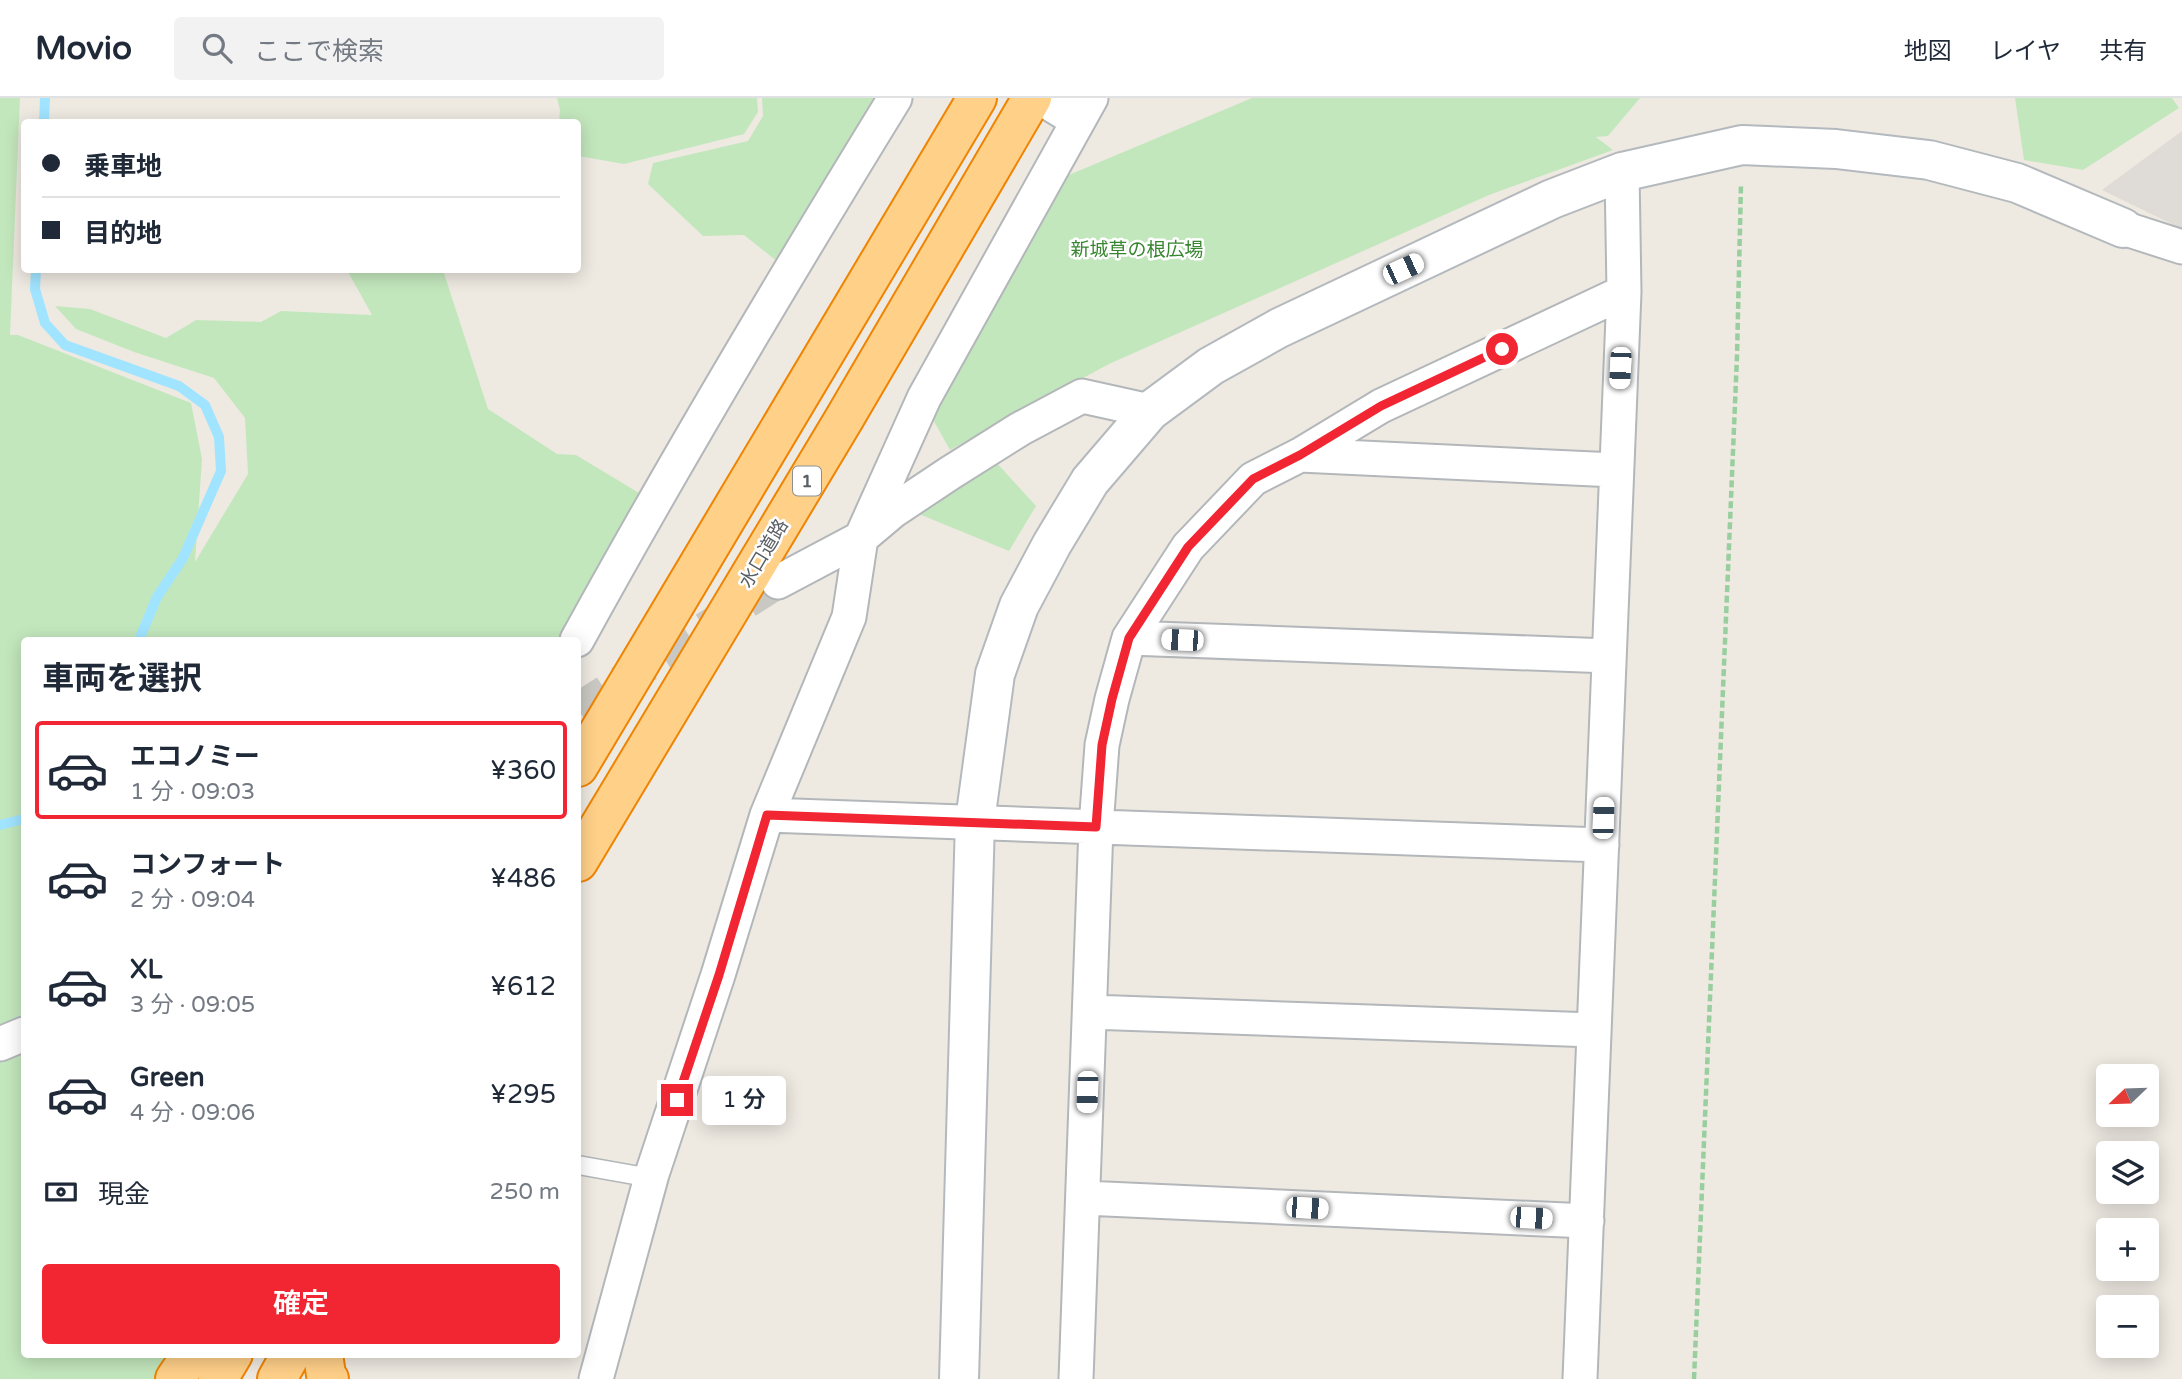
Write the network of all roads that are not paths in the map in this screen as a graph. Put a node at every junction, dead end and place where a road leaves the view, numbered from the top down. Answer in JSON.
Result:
{"nodes":[{"id":1,"x":895,"y":98,"type":"edge"},
{"id":2,"x":976,"y":98,"type":"edge"},
{"id":3,"x":1063,"y":106,"type":"edge"},
{"id":4,"x":1622,"y":172,"type":"junction"},
{"id":5,"x":2123,"y":228,"type":"joint"},
{"id":6,"x":2182,"y":247,"type":"edge"},
{"id":7,"x":1624,"y":292,"type":"junction"},
{"id":8,"x":1150,"y":411,"type":"junction"},
{"id":9,"x":1300,"y":455,"type":"junction"},
{"id":10,"x":1615,"y":470,"type":"junction"},
{"id":11,"x":861,"y":538,"type":"junction"},
{"id":12,"x":778,"y":582,"type":"tunnel mouth"},
{"id":13,"x":579,"y":637,"type":"edge"},
{"id":14,"x":1129,"y":638,"type":"junction"},
{"id":15,"x":1609,"y":656,"type":"junction"},
{"id":16,"x":581,"y":762,"type":"edge"},
{"id":17,"x":767,"y":815,"type":"junction"},
{"id":18,"x":975,"y":821,"type":"junction"},
{"id":19,"x":1096,"y":827,"type":"junction"},
{"id":20,"x":1602,"y":845,"type":"junction"},
{"id":21,"x":581,"y":857,"type":"edge"},
{"id":22,"x":1090,"y":1012,"type":"junction"},
{"id":23,"x":1593,"y":1030,"type":"junction"},
{"id":24,"x":21,"y":1035,"type":"edge"},
{"id":25,"x":0,"y":1044,"type":"edge"},
{"id":26,"x":581,"y":1166,"type":"edge"},
{"id":27,"x":651,"y":1178,"type":"junction"},
{"id":28,"x":1084,"y":1198,"type":"junction"},
{"id":29,"x":1587,"y":1221,"type":"junction"},
{"id":30,"x":189,"y":1358,"type":"edge"},
{"id":31,"x":231,"y":1358,"type":"edge"},
{"id":32,"x":289,"y":1358,"type":"edge"},
{"id":33,"x":324,"y":1358,"type":"edge"},
{"id":34,"x":175,"y":1379,"type":"edge"},
{"id":35,"x":218,"y":1379,"type":"edge"},
{"id":36,"x":277,"y":1379,"type":"edge"},
{"id":37,"x":329,"y":1379,"type":"edge"},
{"id":38,"x":596,"y":1379,"type":"edge"},
{"id":39,"x":959,"y":1379,"type":"edge"},
{"id":40,"x":1076,"y":1379,"type":"edge"},
{"id":41,"x":1580,"y":1379,"type":"edge"}],
"edges":[{"from":1,"to":13,"type":"street"},
{"from":2,"to":16,"type":"highway"},
{"from":3,"to":11,"type":"street"},
{"from":3,"to":21,"type":"highway","name":"水口道路","number":"1"},
{"from":4,"to":5,"type":"street"},
{"from":4,"to":7,"type":"street"},
{"from":4,"to":8,"type":"street"},
{"from":5,"to":6,"type":"street"},
{"from":7,"to":9,"type":"street"},
{"from":7,"to":10,"type":"street"},
{"from":8,"to":11,"type":"street"},
{"from":8,"to":18,"type":"street"},
{"from":9,"to":10,"type":"street"},
{"from":9,"to":14,"type":"street"},
{"from":10,"to":15,"type":"street"},
{"from":11,"to":12,"type":"street"},
{"from":11,"to":17,"type":"street"},
{"from":14,"to":15,"type":"street"},
{"from":14,"to":19,"type":"street"},
{"from":15,"to":20,"type":"street"},
{"from":17,"to":18,"type":"street"},
{"from":17,"to":27,"type":"street"},
{"from":18,"to":19,"type":"street"},
{"from":18,"to":39,"type":"street"},
{"from":19,"to":20,"type":"street"},
{"from":19,"to":22,"type":"street"},
{"from":20,"to":23,"type":"street"},
{"from":22,"to":23,"type":"street"},
{"from":22,"to":28,"type":"street"},
{"from":23,"to":29,"type":"street"},
{"from":24,"to":25,"type":"street"},
{"from":26,"to":27,"type":"lane"},
{"from":27,"to":38,"type":"street"},
{"from":28,"to":29,"type":"street"},
{"from":28,"to":40,"type":"street"},
{"from":29,"to":41,"type":"street"},
{"from":30,"to":34,"type":"highway"},
{"from":31,"to":35,"type":"highway"},
{"from":32,"to":36,"type":"highway"},
{"from":33,"to":37,"type":"highway"}]}
